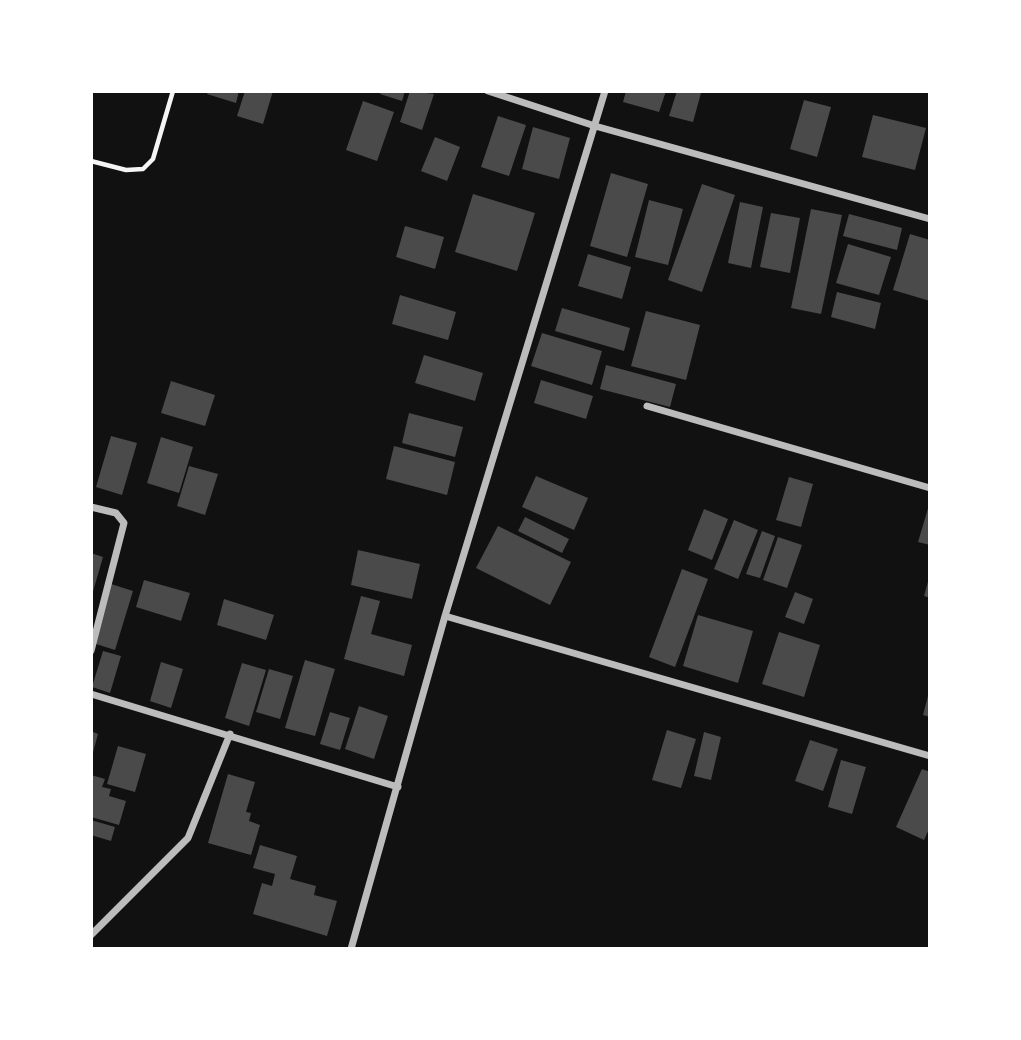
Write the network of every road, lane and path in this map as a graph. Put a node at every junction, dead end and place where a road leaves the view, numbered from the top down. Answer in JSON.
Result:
{"nodes":[{"id":1,"x":173,"y":91,"type":"edge"},
{"id":2,"x":488,"y":91,"type":"edge"},
{"id":3,"x":605,"y":91,"type":"edge"},
{"id":4,"x":595,"y":126,"type":"junction"},
{"id":5,"x":91,"y":161,"type":"edge"},
{"id":6,"x":930,"y":219,"type":"edge"},
{"id":7,"x":647,"y":406,"type":"dead end"},
{"id":8,"x":930,"y":488,"type":"edge"},
{"id":9,"x":91,"y":507,"type":"edge"},
{"id":10,"x":445,"y":616,"type":"junction"},
{"id":11,"x":91,"y":651,"type":"edge"},
{"id":12,"x":91,"y":694,"type":"edge"},
{"id":13,"x":230,"y":734,"type":"junction"},
{"id":14,"x":930,"y":756,"type":"edge"},
{"id":15,"x":398,"y":787,"type":"junction"},
{"id":16,"x":91,"y":935,"type":"edge"},
{"id":17,"x":351,"y":949,"type":"edge"}],
"edges":[{"from":1,"to":5,"type":"path"},
{"from":2,"to":4,"type":"street"},
{"from":3,"to":4,"type":"street"},
{"from":4,"to":6,"type":"street"},
{"from":4,"to":10,"type":"street"},
{"from":7,"to":8,"type":"street"},
{"from":9,"to":11,"type":"street"},
{"from":10,"to":14,"type":"street"},
{"from":10,"to":15,"type":"street"},
{"from":12,"to":13,"type":"street"},
{"from":13,"to":15,"type":"street"},
{"from":13,"to":16,"type":"street"},
{"from":15,"to":17,"type":"street"}]}
